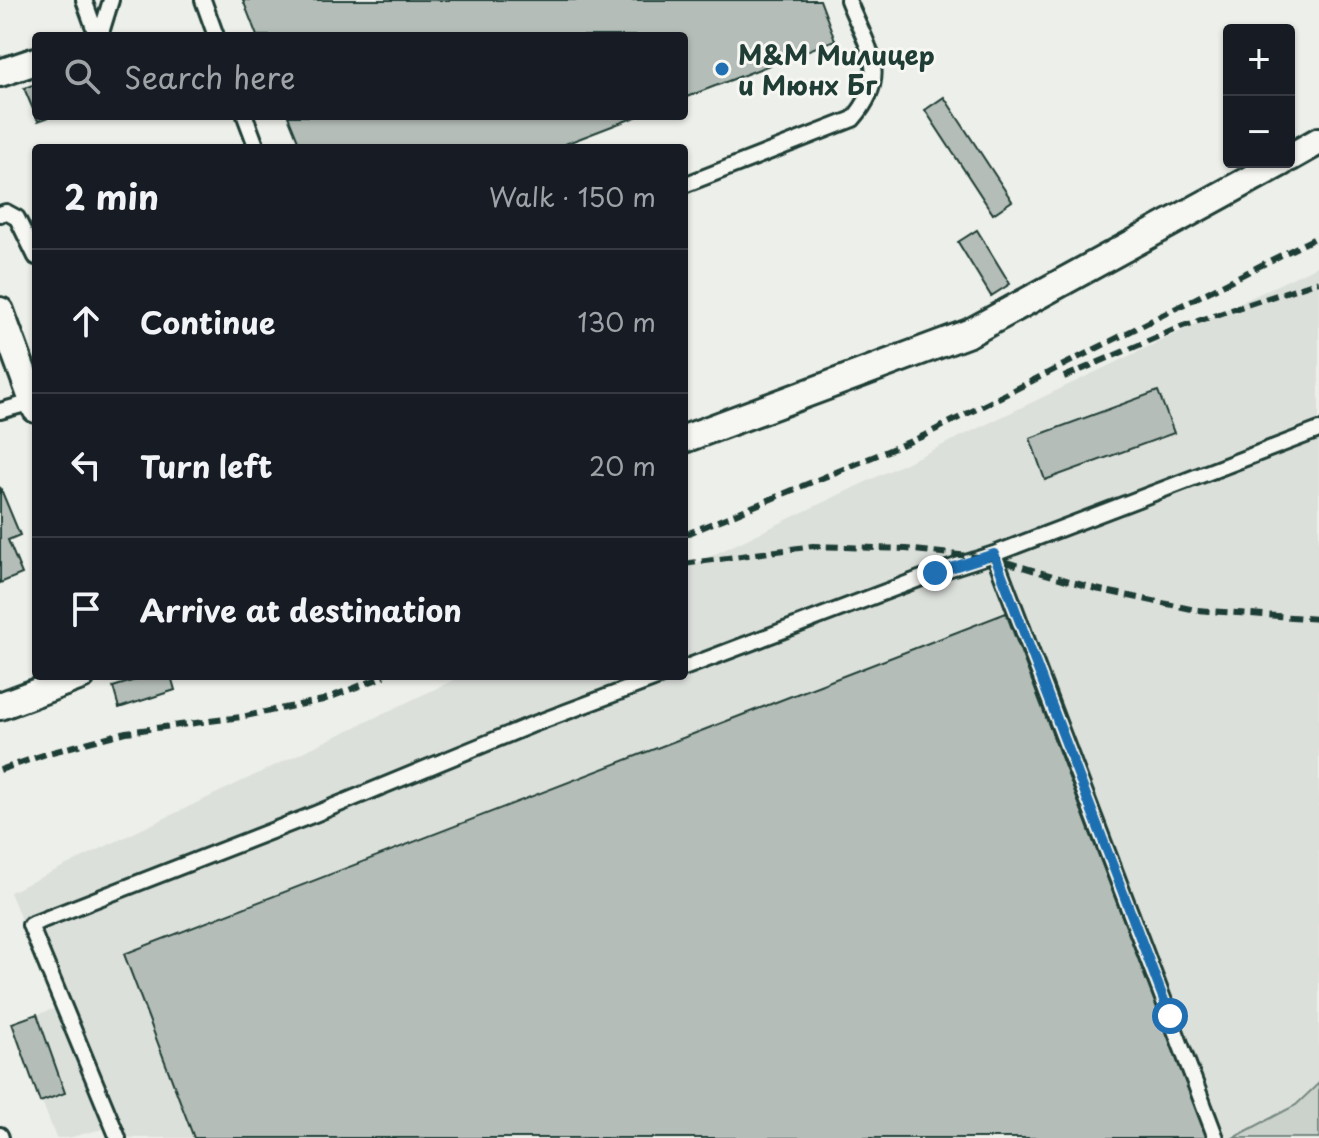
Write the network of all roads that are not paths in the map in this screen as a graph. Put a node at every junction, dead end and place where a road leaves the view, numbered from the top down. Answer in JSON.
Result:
{"nodes":[{"id":1,"x":84,"y":0,"type":"edge"},
{"id":2,"x":111,"y":0,"type":"edge"},
{"id":3,"x":203,"y":0,"type":"edge"},
{"id":4,"x":848,"y":0,"type":"edge"},
{"id":5,"x":96,"y":32,"type":"edge"},
{"id":6,"x":99,"y":32,"type":"edge"},
{"id":7,"x":215,"y":32,"type":"edge"},
{"id":8,"x":32,"y":62,"type":"edge"},
{"id":9,"x":0,"y":73,"type":"edge"},
{"id":10,"x":246,"y":120,"type":"edge"},
{"id":11,"x":1319,"y":141,"type":"edge"},
{"id":12,"x":256,"y":144,"type":"edge"},
{"id":13,"x":1295,"y":155,"type":"edge"},
{"id":14,"x":1271,"y":168,"type":"edge"},
{"id":15,"x":688,"y":183,"type":"edge"},
{"id":16,"x":0,"y":214,"type":"edge"},
{"id":17,"x":32,"y":249,"type":"edge"},
{"id":18,"x":0,"y":311,"type":"edge"},
{"id":19,"x":32,"y":396,"type":"edge"},
{"id":20,"x":32,"y":405,"type":"edge"},
{"id":21,"x":0,"y":411,"type":"edge"},
{"id":22,"x":1319,"y":430,"type":"edge"},
{"id":23,"x":688,"y":438,"type":"edge"},
{"id":24,"x":994,"y":554,"type":"junction"},
{"id":25,"x":688,"y":666,"type":"edge"},
{"id":26,"x":70,"y":680,"type":"edge"},
{"id":27,"x":651,"y":680,"type":"edge"},
{"id":28,"x":0,"y":706,"type":"edge"},
{"id":29,"x":118,"y":1138,"type":"edge"},
{"id":30,"x":1216,"y":1138,"type":"edge"}],
"edges":[{"from":1,"to":5,"type":"lane"},
{"from":2,"to":6,"type":"lane"},
{"from":3,"to":7,"type":"lane"},
{"from":4,"to":15,"type":"lane"},
{"from":8,"to":9,"type":"street"},
{"from":10,"to":12,"type":"lane"},
{"from":11,"to":13,"type":"street"},
{"from":14,"to":23,"type":"street"},
{"from":16,"to":17,"type":"lane"},
{"from":18,"to":19,"type":"street"},
{"from":20,"to":21,"type":"lane"},
{"from":22,"to":24,"type":"lane"},
{"from":24,"to":25,"type":"lane"},
{"from":24,"to":30,"type":"lane"},
{"from":26,"to":28,"type":"street"},
{"from":27,"to":29,"type":"lane"}]}
